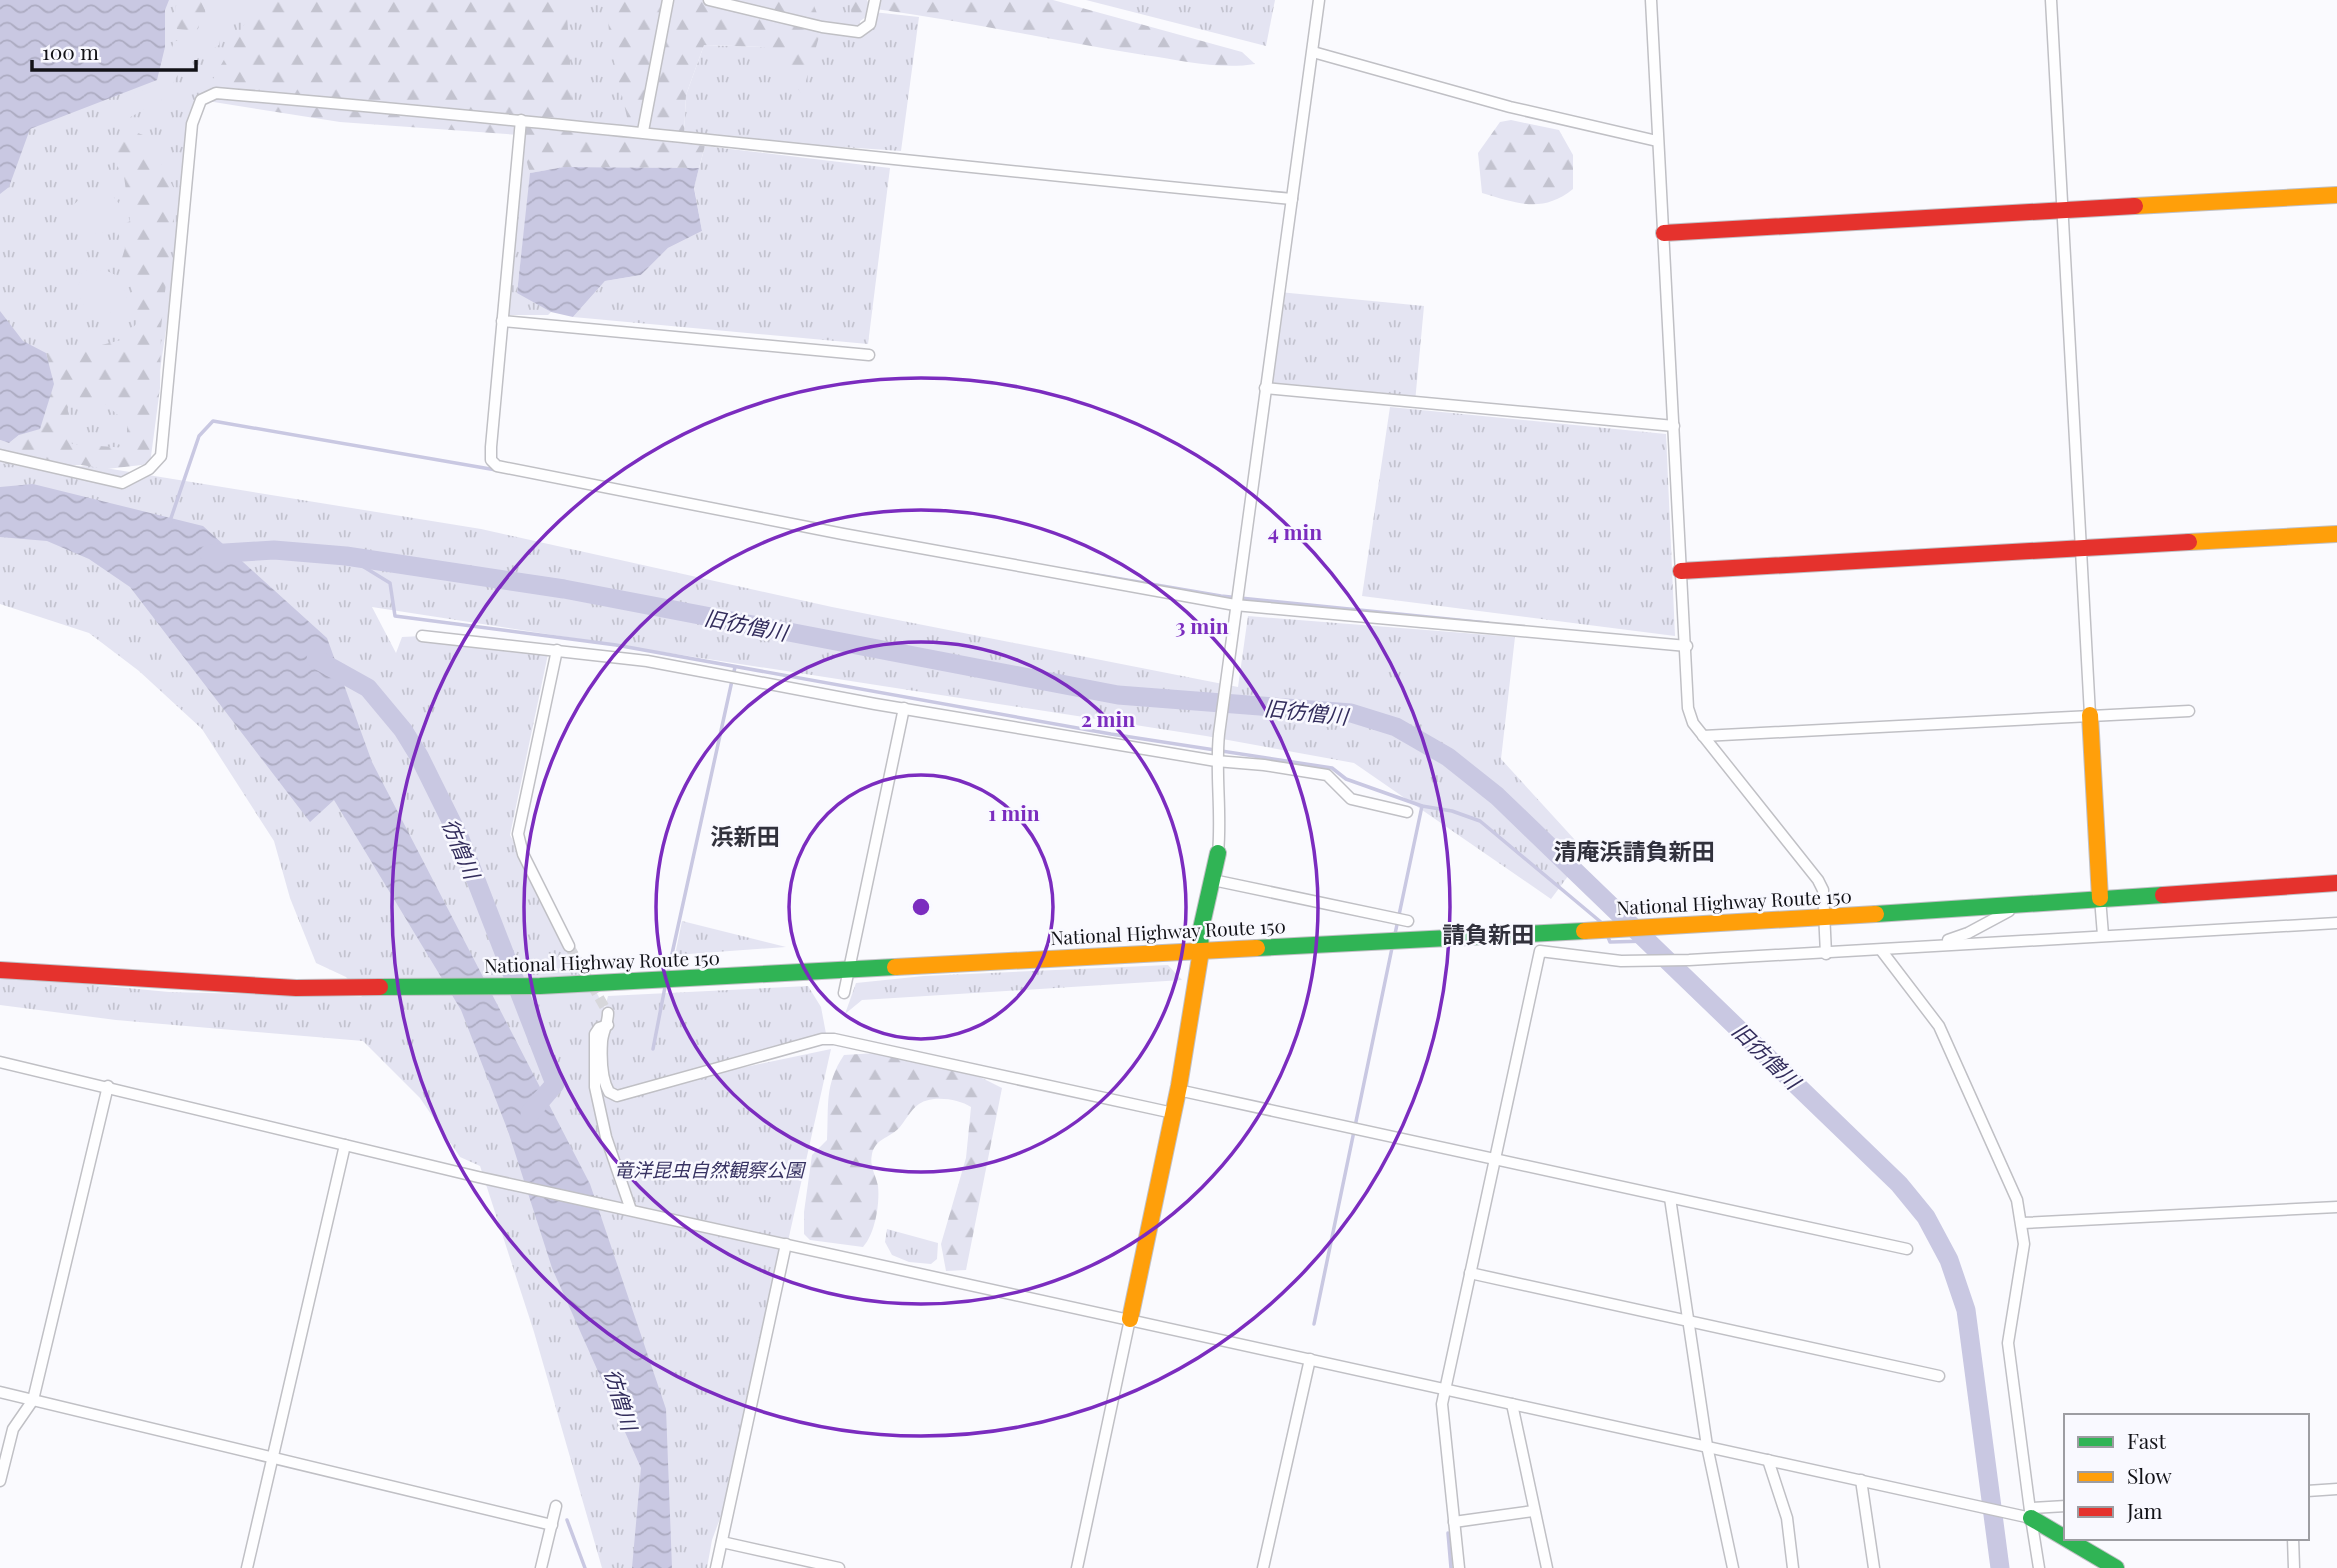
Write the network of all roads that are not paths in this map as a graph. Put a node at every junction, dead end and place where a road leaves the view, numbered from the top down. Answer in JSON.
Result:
{"nodes":[{"id":1,"x":668,"y":0,"type":"edge"},
{"id":2,"x":709,"y":0,"type":"edge"},
{"id":3,"x":875,"y":0,"type":"edge"},
{"id":4,"x":1319,"y":0,"type":"edge"},
{"id":5,"x":1651,"y":0,"type":"edge"},
{"id":6,"x":2051,"y":0,"type":"edge"},
{"id":7,"x":1313,"y":52,"type":"junction"},
{"id":8,"x":521,"y":120,"type":"junction"},
{"id":9,"x":643,"y":131,"type":"junction"},
{"id":10,"x":1657,"y":141,"type":"junction"},
{"id":11,"x":2337,"y":195,"type":"edge"},
{"id":12,"x":1292,"y":199,"type":"junction"},
{"id":13,"x":2063,"y":211,"type":"junction"},
{"id":14,"x":1664,"y":233,"type":"junction"},
{"id":15,"x":502,"y":321,"type":"junction"},
{"id":16,"x":869,"y":355,"type":"dead end"},
{"id":17,"x":1265,"y":388,"type":"junction"},
{"id":18,"x":1674,"y":426,"type":"junction"},
{"id":19,"x":0,"y":455,"type":"edge"},
{"id":20,"x":2337,"y":534,"type":"edge"},
{"id":21,"x":2082,"y":547,"type":"junction"},
{"id":22,"x":1681,"y":571,"type":"junction"},
{"id":23,"x":1235,"y":605,"type":"junction"},
{"id":24,"x":422,"y":636,"type":"dead end"},
{"id":25,"x":1687,"y":646,"type":"junction"},
{"id":26,"x":556,"y":650,"type":"junction"},
{"id":27,"x":904,"y":708,"type":"junction"},
{"id":28,"x":2189,"y":711,"type":"dead end"},
{"id":29,"x":2090,"y":715,"type":"junction"},
{"id":30,"x":1703,"y":736,"type":"junction"},
{"id":31,"x":1216,"y":761,"type":"junction"},
{"id":32,"x":1407,"y":812,"type":"dead end"},
{"id":33,"x":1218,"y":853,"type":"joint"},
{"id":34,"x":1213,"y":880,"type":"junction"},
{"id":35,"x":2337,"y":883,"type":"edge"},
{"id":36,"x":2100,"y":898,"type":"junction"},
{"id":37,"x":2024,"y":903,"type":"junction"},
{"id":38,"x":1824,"y":918,"type":"junction"},
{"id":39,"x":1408,"y":920,"type":"dead end"},
{"id":40,"x":2337,"y":923,"type":"edge"},
{"id":41,"x":2103,"y":935,"type":"junction"},
{"id":42,"x":569,"y":946,"type":"tunnel mouth"},
{"id":43,"x":1923,"y":946,"type":"junction"},
{"id":44,"x":1201,"y":950,"type":"junction"},
{"id":45,"x":1881,"y":950,"type":"junction"},
{"id":46,"x":1826,"y":954,"type":"junction"},
{"id":47,"x":0,"y":970,"type":"edge"},
{"id":48,"x":850,"y":970,"type":"junction"},
{"id":49,"x":844,"y":993,"type":"dead end"},
{"id":50,"x":0,"y":1062,"type":"edge"},
{"id":51,"x":108,"y":1086,"type":"junction"},
{"id":52,"x":1178,"y":1090,"type":"junction"},
{"id":53,"x":1174,"y":1113,"type":"junction"},
{"id":54,"x":345,"y":1145,"type":"junction"},
{"id":55,"x":1494,"y":1160,"type":"junction"},
{"id":56,"x":1670,"y":1198,"type":"junction"},
{"id":57,"x":2337,"y":1207,"type":"edge"},
{"id":58,"x":631,"y":1210,"type":"junction"},
{"id":59,"x":2022,"y":1223,"type":"junction"},
{"id":60,"x":786,"y":1244,"type":"junction"},
{"id":61,"x":1907,"y":1249,"type":"dead end"},
{"id":62,"x":1470,"y":1273,"type":"junction"},
{"id":63,"x":1130,"y":1319,"type":"junction"},
{"id":64,"x":1688,"y":1321,"type":"junction"},
{"id":65,"x":1310,"y":1359,"type":"junction"},
{"id":66,"x":1938,"y":1376,"type":"dead end"},
{"id":67,"x":1445,"y":1389,"type":"junction"},
{"id":68,"x":0,"y":1392,"type":"edge"},
{"id":69,"x":33,"y":1400,"type":"junction"},
{"id":70,"x":1512,"y":1404,"type":"junction"},
{"id":71,"x":1707,"y":1446,"type":"junction"},
{"id":72,"x":273,"y":1457,"type":"junction"},
{"id":73,"x":1768,"y":1460,"type":"junction"},
{"id":74,"x":1861,"y":1480,"type":"junction"},
{"id":75,"x":0,"y":1481,"type":"edge"},
{"id":76,"x":2337,"y":1489,"type":"edge"},
{"id":77,"x":2309,"y":1491,"type":"edge"},
{"id":78,"x":556,"y":1506,"type":"dead end"},
{"id":79,"x":2064,"y":1506,"type":"edge"},
{"id":80,"x":1533,"y":1511,"type":"junction"},
{"id":81,"x":2031,"y":1513,"type":"junction"},
{"id":82,"x":1454,"y":1522,"type":"junction"},
{"id":83,"x":552,"y":1525,"type":"junction"},
{"id":84,"x":2064,"y":1534,"type":"edge"},
{"id":85,"x":2073,"y":1540,"type":"edge"},
{"id":86,"x":2293,"y":1540,"type":"edge"},
{"id":87,"x":722,"y":1542,"type":"junction"},
{"id":88,"x":247,"y":1568,"type":"edge"},
{"id":89,"x":541,"y":1568,"type":"edge"},
{"id":90,"x":716,"y":1568,"type":"edge"},
{"id":91,"x":839,"y":1568,"type":"edge"},
{"id":92,"x":1077,"y":1568,"type":"edge"},
{"id":93,"x":1263,"y":1568,"type":"edge"},
{"id":94,"x":1459,"y":1568,"type":"edge"},
{"id":95,"x":1547,"y":1568,"type":"edge"},
{"id":96,"x":1733,"y":1568,"type":"edge"},
{"id":97,"x":1793,"y":1568,"type":"edge"},
{"id":98,"x":1874,"y":1568,"type":"edge"},
{"id":99,"x":2039,"y":1568,"type":"edge"},
{"id":100,"x":2116,"y":1568,"type":"edge"},
{"id":101,"x":2294,"y":1568,"type":"edge"}],
"edges":[{"from":1,"to":9,"type":"street"},
{"from":2,"to":3,"type":"street"},
{"from":4,"to":7,"type":"street"},
{"from":5,"to":10,"type":"street"},
{"from":6,"to":13,"type":"street"},
{"from":7,"to":10,"type":"street"},
{"from":7,"to":12,"type":"street"},
{"from":8,"to":9,"type":"street"},
{"from":8,"to":15,"type":"street"},
{"from":8,"to":19,"type":"street"},
{"from":9,"to":12,"type":"street"},
{"from":10,"to":14,"type":"street"},
{"from":11,"to":13,"type":"main road"},
{"from":12,"to":17,"type":"street"},
{"from":13,"to":14,"type":"main road"},
{"from":13,"to":21,"type":"street"},
{"from":14,"to":18,"type":"street"},
{"from":15,"to":16,"type":"street"},
{"from":15,"to":23,"type":"street"},
{"from":17,"to":18,"type":"street"},
{"from":17,"to":23,"type":"street"},
{"from":18,"to":22,"type":"street"},
{"from":20,"to":21,"type":"main road"},
{"from":21,"to":22,"type":"main road"},
{"from":21,"to":29,"type":"street"},
{"from":22,"to":25,"type":"street"},
{"from":23,"to":25,"type":"street"},
{"from":23,"to":31,"type":"street"},
{"from":24,"to":26,"type":"street"},
{"from":25,"to":30,"type":"street"},
{"from":26,"to":27,"type":"street"},
{"from":26,"to":42,"type":"street"},
{"from":27,"to":31,"type":"street"},
{"from":27,"to":48,"type":"street"},
{"from":28,"to":29,"type":"street"},
{"from":29,"to":30,"type":"street"},
{"from":29,"to":36,"type":"main road"},
{"from":30,"to":38,"type":"street"},
{"from":31,"to":32,"type":"street"},
{"from":31,"to":33,"type":"street"},
{"from":33,"to":34,"type":"main road"},
{"from":34,"to":39,"type":"street"},
{"from":34,"to":44,"type":"main road"},
{"from":35,"to":36,"type":"main road","name":"National Highway Route 150"},
{"from":36,"to":37,"type":"main road","name":"National Highway Route 150"},
{"from":36,"to":41,"type":"street"},
{"from":37,"to":38,"type":"main road","name":"National Highway Route 150"},
{"from":37,"to":43,"type":"street"},
{"from":38,"to":44,"type":"main road","name":"National Highway Route 150"},
{"from":38,"to":46,"type":"street"},
{"from":40,"to":41,"type":"street"},
{"from":41,"to":43,"type":"street"},
{"from":43,"to":45,"type":"street"},
{"from":44,"to":48,"type":"main road","name":"National Highway Route 150"},
{"from":44,"to":52,"type":"main road"},
{"from":45,"to":46,"type":"street"},
{"from":45,"to":59,"type":"street"},
{"from":46,"to":55,"type":"street"},
{"from":47,"to":48,"type":"main road","name":"National Highway Route 150"},
{"from":48,"to":49,"type":"street"},
{"from":50,"to":51,"type":"street"},
{"from":51,"to":54,"type":"street"},
{"from":51,"to":69,"type":"street"},
{"from":52,"to":53,"type":"main road"},
{"from":52,"to":55,"type":"street"},
{"from":53,"to":58,"type":"street"},
{"from":53,"to":63,"type":"main road"},
{"from":54,"to":58,"type":"street"},
{"from":54,"to":72,"type":"street"},
{"from":55,"to":56,"type":"street"},
{"from":55,"to":62,"type":"street"},
{"from":56,"to":61,"type":"street"},
{"from":56,"to":64,"type":"street"},
{"from":57,"to":59,"type":"street"},
{"from":58,"to":60,"type":"street"},
{"from":59,"to":81,"type":"street"},
{"from":60,"to":63,"type":"street"},
{"from":60,"to":87,"type":"street"},
{"from":62,"to":64,"type":"street"},
{"from":62,"to":67,"type":"street"},
{"from":63,"to":65,"type":"street"},
{"from":63,"to":92,"type":"street"},
{"from":64,"to":66,"type":"street"},
{"from":64,"to":71,"type":"street"},
{"from":65,"to":67,"type":"street"},
{"from":65,"to":93,"type":"street"},
{"from":67,"to":70,"type":"street"},
{"from":67,"to":82,"type":"street"},
{"from":68,"to":69,"type":"street"},
{"from":69,"to":72,"type":"street"},
{"from":69,"to":75,"type":"street"},
{"from":70,"to":71,"type":"street"},
{"from":70,"to":80,"type":"street"},
{"from":71,"to":73,"type":"street"},
{"from":71,"to":96,"type":"street"},
{"from":72,"to":83,"type":"street"},
{"from":72,"to":88,"type":"street"},
{"from":73,"to":74,"type":"street"},
{"from":73,"to":97,"type":"street"},
{"from":74,"to":81,"type":"street"},
{"from":74,"to":98,"type":"street"},
{"from":76,"to":77,"type":"street"},
{"from":78,"to":83,"type":"street"},
{"from":79,"to":81,"type":"street"},
{"from":80,"to":82,"type":"street"},
{"from":80,"to":95,"type":"street"},
{"from":81,"to":84,"type":"main road"},
{"from":81,"to":99,"type":"street"},
{"from":82,"to":94,"type":"street"},
{"from":83,"to":89,"type":"street"},
{"from":85,"to":100,"type":"main road"},
{"from":86,"to":101,"type":"street"},
{"from":87,"to":90,"type":"street"},
{"from":87,"to":91,"type":"street"}]}
